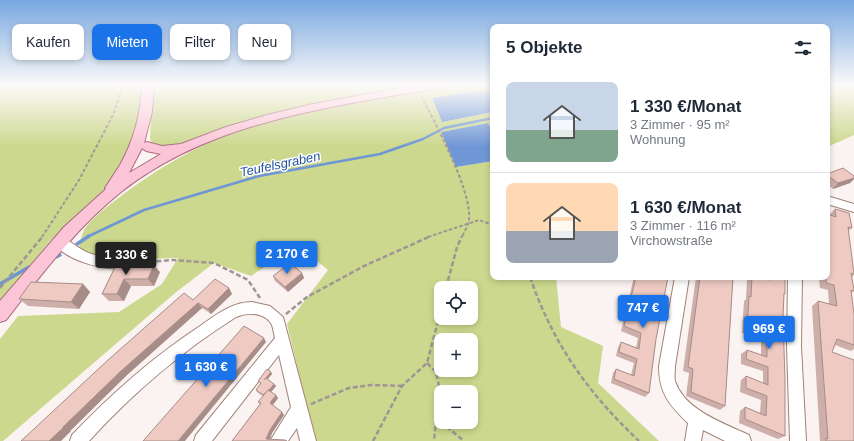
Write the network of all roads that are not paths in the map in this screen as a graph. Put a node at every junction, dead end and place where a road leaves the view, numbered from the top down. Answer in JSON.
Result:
{"nodes":[{"id":1,"x":146,"y":106,"type":"edge"},
{"id":2,"x":320,"y":106,"type":"edge"},
{"id":3,"x":144,"y":123,"type":"junction"},
{"id":4,"x":191,"y":145,"type":"junction"},
{"id":5,"x":147,"y":146,"type":"junction"},
{"id":6,"x":133,"y":154,"type":"junction"},
{"id":7,"x":148,"y":167,"type":"junction"},
{"id":8,"x":830,"y":201,"type":"edge"},
{"id":9,"x":102,"y":202,"type":"junction"},
{"id":10,"x":854,"y":208,"type":"edge"},
{"id":11,"x":60,"y":242,"type":"junction"},
{"id":12,"x":125,"y":263,"type":"edge"},
{"id":13,"x":681,"y":280,"type":"edge"},
{"id":14,"x":795,"y":280,"type":"edge"},
{"id":15,"x":0,"y":314,"type":"edge"},
{"id":16,"x":282,"y":340,"type":"junction"},
{"id":17,"x":299,"y":410,"type":"junction"},
{"id":18,"x":697,"y":419,"type":"junction"},
{"id":19,"x":78,"y":441,"type":"edge"},
{"id":20,"x":202,"y":441,"type":"edge"},
{"id":21,"x":278,"y":441,"type":"edge"},
{"id":22,"x":308,"y":441,"type":"edge"},
{"id":23,"x":693,"y":441,"type":"edge"},
{"id":24,"x":743,"y":441,"type":"edge"},
{"id":25,"x":798,"y":441,"type":"edge"}],
"edges":[{"from":1,"to":3,"type":"main road"},
{"from":2,"to":4,"type":"main road"},
{"from":3,"to":5,"type":"main road"},
{"from":3,"to":6,"type":"main road"},
{"from":4,"to":5,"type":"main road"},
{"from":4,"to":7,"type":"main road"},
{"from":5,"to":7,"type":"main road"},
{"from":6,"to":7,"type":"main road"},
{"from":6,"to":9,"type":"main road"},
{"from":7,"to":9,"type":"main road"},
{"from":8,"to":10,"type":"street"},
{"from":9,"to":11,"type":"main road"},
{"from":11,"to":12,"type":"street"},
{"from":11,"to":15,"type":"main road"},
{"from":13,"to":18,"type":"street"},
{"from":14,"to":25,"type":"street"},
{"from":16,"to":17,"type":"street"},
{"from":16,"to":19,"type":"street"},
{"from":16,"to":20,"type":"street"},
{"from":17,"to":21,"type":"street"},
{"from":17,"to":22,"type":"street"},
{"from":18,"to":23,"type":"street"},
{"from":18,"to":24,"type":"street"}]}
